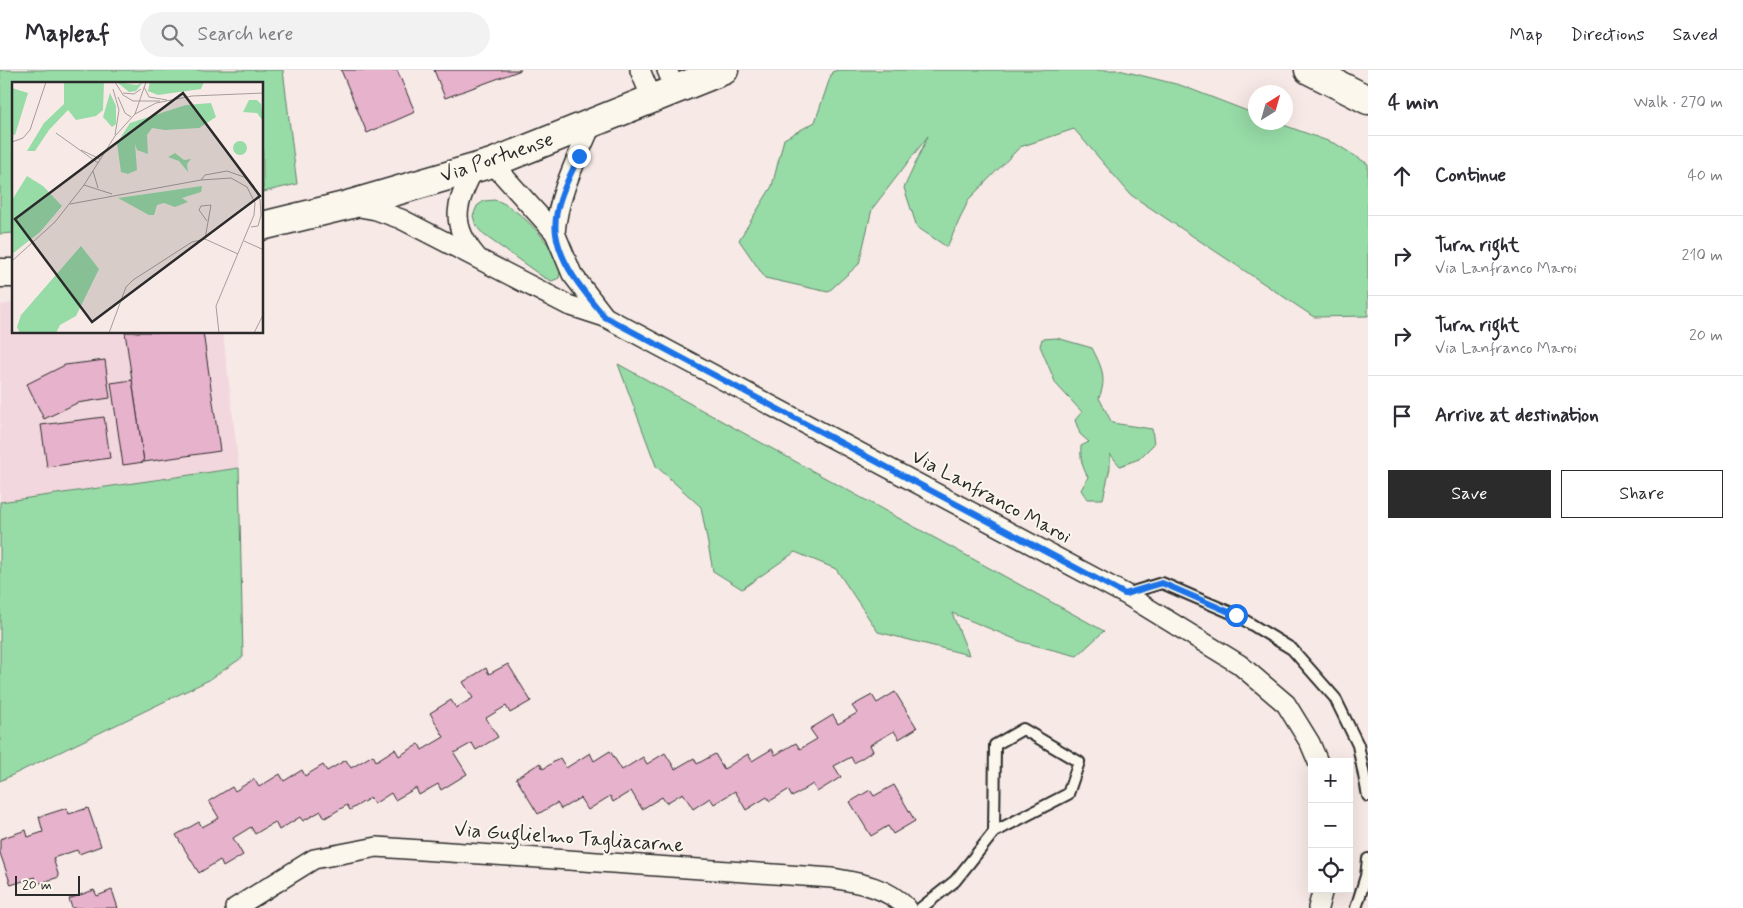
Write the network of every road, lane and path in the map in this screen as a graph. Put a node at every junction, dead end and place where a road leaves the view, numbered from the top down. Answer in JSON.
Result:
{"nodes":[{"id":1,"x":640,"y":70,"type":"edge"},
{"id":2,"x":724,"y":70,"type":"edge"},
{"id":3,"x":1309,"y":70,"type":"edge"},
{"id":4,"x":664,"y":86,"type":"edge"},
{"id":5,"x":1368,"y":100,"type":"edge"},
{"id":6,"x":592,"y":123,"type":"junction"},
{"id":7,"x":483,"y":166,"type":"junction"},
{"id":8,"x":348,"y":205,"type":"junction"},
{"id":9,"x":264,"y":226,"type":"edge"},
{"id":10,"x":556,"y":233,"type":"junction"},
{"id":11,"x":479,"y":260,"type":"junction"},
{"id":12,"x":605,"y":317,"type":"junction"},
{"id":13,"x":1125,"y":594,"type":"junction"},
{"id":14,"x":1316,"y":758,"type":"edge"},
{"id":15,"x":1368,"y":796,"type":"edge"},
{"id":16,"x":994,"y":832,"type":"junction"},
{"id":17,"x":1368,"y":859,"type":"edge"},
{"id":18,"x":1322,"y":893,"type":"edge"},
{"id":19,"x":235,"y":908,"type":"edge"},
{"id":20,"x":907,"y":908,"type":"edge"},
{"id":21,"x":921,"y":908,"type":"edge"},
{"id":22,"x":1318,"y":908,"type":"edge"},
{"id":23,"x":1356,"y":908,"type":"edge"}],
"edges":[{"from":1,"to":4,"type":"street"},
{"from":2,"to":4,"type":"main road","name":"Via Portuense"},
{"from":3,"to":5,"type":"main road"},
{"from":4,"to":6,"type":"main road","name":"Via Portuense"},
{"from":6,"to":7,"type":"main road","name":"Via Portuense"},
{"from":6,"to":10,"type":"street","name":"Via Lanfranco Maroi"},
{"from":7,"to":8,"type":"main road","name":"Via Portuense"},
{"from":7,"to":10,"type":"street","name":"Via Lanfranco Maroi"},
{"from":7,"to":11,"type":"street","name":"Via Lanfranco Maroi"},
{"from":8,"to":9,"type":"main road","name":"Via Portuense"},
{"from":8,"to":11,"type":"street","name":"Via Lanfranco Maroi"},
{"from":10,"to":12,"type":"street","name":"Via Lanfranco Maroi"},
{"from":11,"to":12,"type":"street","name":"Via Lanfranco Maroi"},
{"from":12,"to":13,"type":"street","name":"Via Lanfranco Maroi"},
{"from":13,"to":14,"type":"street","name":"Via Lanfranco Maroi"},
{"from":13,"to":15,"type":"lane"},
{"from":16,"to":16,"type":"lane"},
{"from":16,"to":21,"type":"lane"},
{"from":17,"to":23,"type":"lane"},
{"from":18,"to":22,"type":"street"},
{"from":19,"to":20,"type":"street","name":"Via Guglielmo Tagliacarne"}]}
